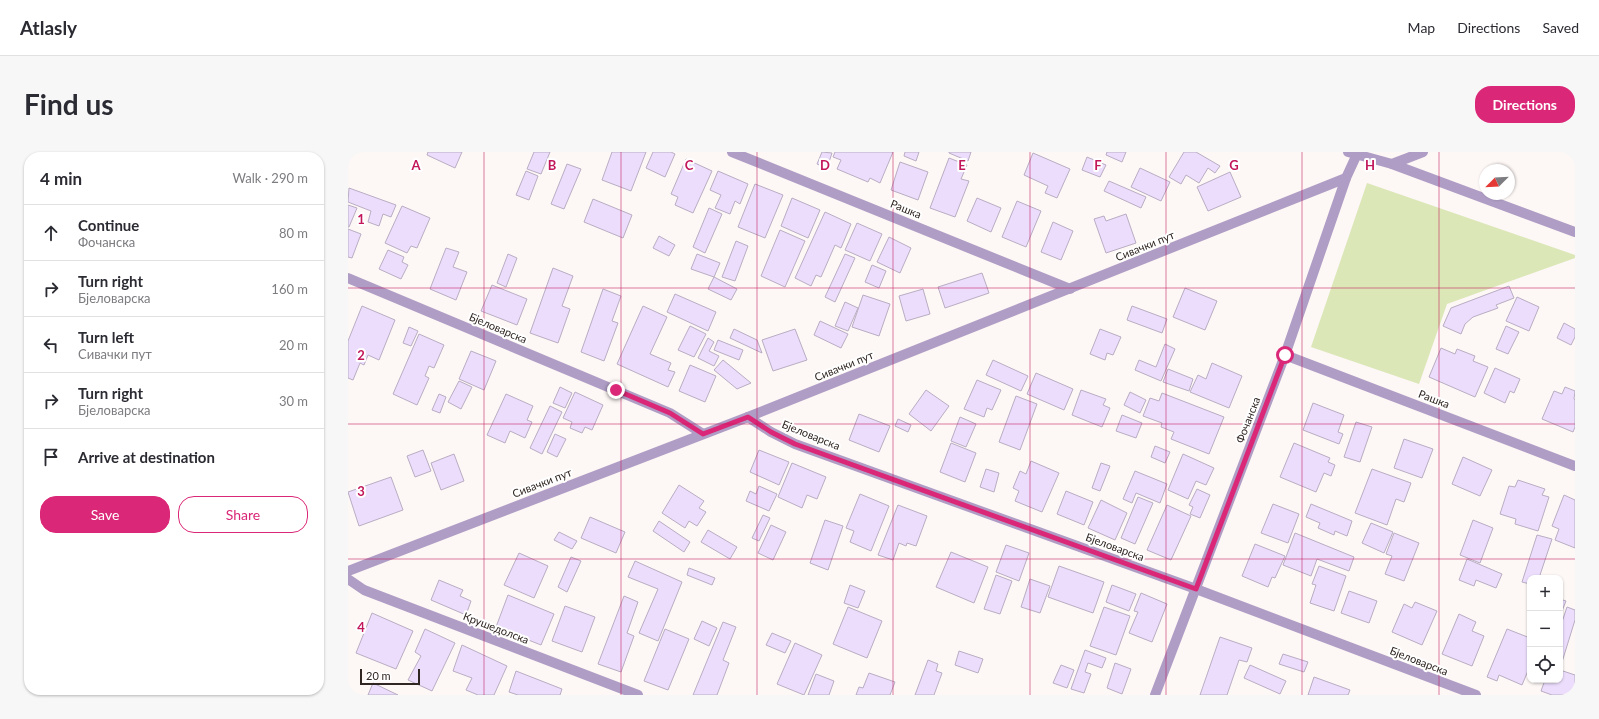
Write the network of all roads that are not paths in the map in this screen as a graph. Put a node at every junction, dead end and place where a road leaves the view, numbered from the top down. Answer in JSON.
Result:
{"nodes":[{"id":1,"x":732,"y":152,"type":"edge"},
{"id":2,"x":1423,"y":152,"type":"edge"},
{"id":3,"x":1355,"y":153,"type":"edge"},
{"id":4,"x":1392,"y":164,"type":"junction"},
{"id":5,"x":1346,"y":178,"type":"junction"},
{"id":6,"x":1575,"y":232,"type":"edge"},
{"id":7,"x":348,"y":278,"type":"edge"},
{"id":8,"x":1070,"y":288,"type":"junction"},
{"id":9,"x":1285,"y":355,"type":"junction"},
{"id":10,"x":748,"y":417,"type":"junction"},
{"id":11,"x":703,"y":434,"type":"junction"},
{"id":12,"x":1575,"y":466,"type":"edge"},
{"id":13,"x":348,"y":571,"type":"edge"},
{"id":14,"x":348,"y":579,"type":"edge"},
{"id":15,"x":1196,"y":589,"type":"junction"},
{"id":16,"x":638,"y":695,"type":"edge"},
{"id":17,"x":1155,"y":695,"type":"edge"},
{"id":18,"x":1476,"y":695,"type":"edge"}],
"edges":[{"from":1,"to":8,"type":"street","name":"Рашка"},
{"from":2,"to":4,"type":"street"},
{"from":3,"to":4,"type":"street"},
{"from":3,"to":5,"type":"street","name":"Фочанска"},
{"from":4,"to":6,"type":"street"},
{"from":5,"to":8,"type":"street","name":"Сивачки пут"},
{"from":5,"to":9,"type":"street","name":"Фочанска"},
{"from":7,"to":11,"type":"street","name":"Бјеловарска"},
{"from":8,"to":10,"type":"street","name":"Сивачки пут"},
{"from":9,"to":12,"type":"street","name":"Рашка"},
{"from":9,"to":15,"type":"street","name":"Фочанска"},
{"from":10,"to":11,"type":"street","name":"Сивачки пут"},
{"from":10,"to":15,"type":"street","name":"Бјеловарска"},
{"from":11,"to":13,"type":"street","name":"Сивачки пут"},
{"from":14,"to":16,"type":"street","name":"Крушедолска"},
{"from":15,"to":17,"type":"street","name":"Фочанска"},
{"from":15,"to":18,"type":"street","name":"Бјеловарска"}]}
